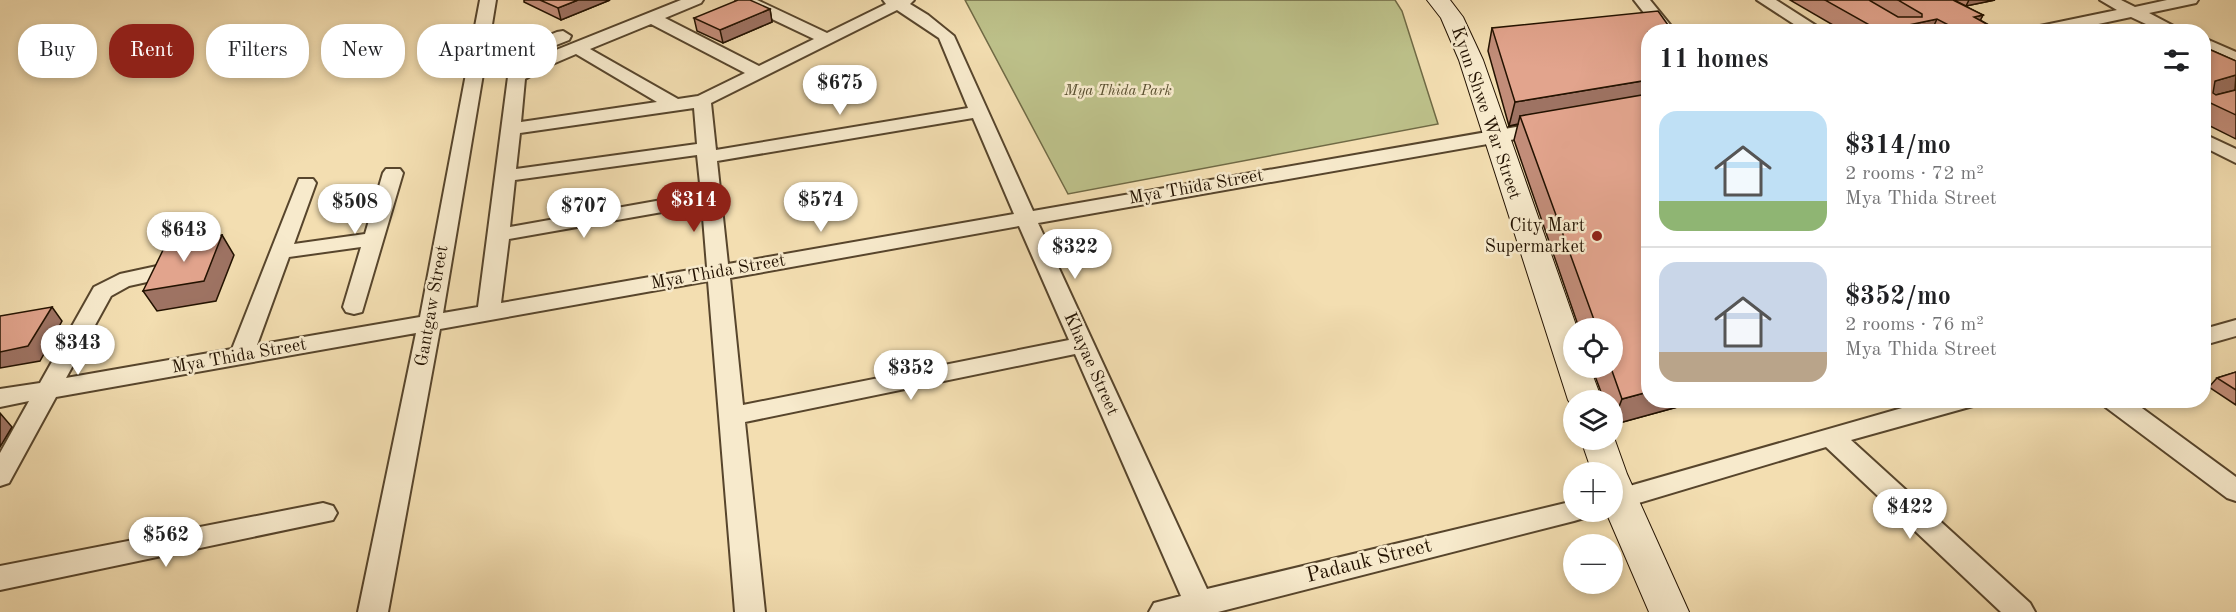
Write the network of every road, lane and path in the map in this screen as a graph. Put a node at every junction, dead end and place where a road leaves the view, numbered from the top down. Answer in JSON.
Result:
{"nodes":[{"id":1,"x":488,"y":0,"type":"edge"},
{"id":2,"x":695,"y":0,"type":"edge"},
{"id":3,"x":744,"y":0,"type":"edge"},
{"id":4,"x":1438,"y":0,"type":"edge"},
{"id":5,"x":1642,"y":0,"type":"edge"},
{"id":6,"x":1765,"y":0,"type":"edge"},
{"id":7,"x":2108,"y":0,"type":"edge"},
{"id":8,"x":2190,"y":0,"type":"edge"},
{"id":9,"x":899,"y":1,"type":"edge"},
{"id":10,"x":653,"y":9,"type":"edge"},
{"id":11,"x":2133,"y":12,"type":"junction"},
{"id":12,"x":483,"y":24,"type":"edge"},
{"id":13,"x":1662,"y":24,"type":"edge"},
{"id":14,"x":1805,"y":24,"type":"edge"},
{"id":15,"x":2074,"y":24,"type":"edge"},
{"id":16,"x":2159,"y":24,"type":"edge"},
{"id":17,"x":828,"y":39,"type":"junction"},
{"id":18,"x":557,"y":43,"type":"edge"},
{"id":19,"x":2211,"y":46,"type":"edge"},
{"id":20,"x":577,"y":48,"type":"junction"},
{"id":21,"x":2236,"y":58,"type":"edge"},
{"id":22,"x":759,"y":73,"type":"junction"},
{"id":23,"x":473,"y":78,"type":"edge"},
{"id":24,"x":702,"y":101,"type":"junction"},
{"id":25,"x":673,"y":104,"type":"junction"},
{"id":26,"x":979,"y":112,"type":"junction"},
{"id":27,"x":1561,"y":125,"type":"edge"},
{"id":28,"x":511,"y":129,"type":"junction"},
{"id":29,"x":1495,"y":136,"type":"junction"},
{"id":30,"x":2211,"y":144,"type":"edge"},
{"id":31,"x":707,"y":152,"type":"junction"},
{"id":32,"x":2236,"y":157,"type":"edge"},
{"id":33,"x":393,"y":173,"type":"dead end"},
{"id":34,"x":505,"y":176,"type":"junction"},
{"id":35,"x":306,"y":183,"type":"dead end"},
{"id":36,"x":711,"y":197,"type":"junction"},
{"id":37,"x":1025,"y":217,"type":"junction"},
{"id":38,"x":499,"y":235,"type":"junction"},
{"id":39,"x":374,"y":238,"type":"junction"},
{"id":40,"x":280,"y":252,"type":"junction"},
{"id":41,"x":717,"y":272,"type":"junction"},
{"id":42,"x":157,"y":273,"type":"edge"},
{"id":43,"x":354,"y":307,"type":"dead end"},
{"id":44,"x":489,"y":311,"type":"junction"},
{"id":45,"x":430,"y":322,"type":"junction"},
{"id":46,"x":2236,"y":328,"type":"edge"},
{"id":47,"x":1563,"y":335,"type":"edge"},
{"id":48,"x":2211,"y":335,"type":"edge"},
{"id":49,"x":1082,"y":345,"type":"junction"},
{"id":50,"x":242,"y":355,"type":"junction"},
{"id":51,"x":46,"y":390,"type":"junction"},
{"id":52,"x":0,"y":398,"type":"edge"},
{"id":53,"x":1908,"y":408,"type":"edge"},
{"id":54,"x":2125,"y":408,"type":"edge"},
{"id":55,"x":732,"y":416,"type":"junction"},
{"id":56,"x":1831,"y":436,"type":"junction"},
{"id":57,"x":0,"y":476,"type":"edge"},
{"id":58,"x":2231,"y":482,"type":"edge"},
{"id":59,"x":1623,"y":486,"type":"edge"},
{"id":60,"x":1623,"y":509,"type":"edge"},
{"id":61,"x":322,"y":513,"type":"dead end"},
{"id":62,"x":1563,"y":514,"type":"edge"},
{"id":63,"x":0,"y":578,"type":"edge"},
{"id":64,"x":1201,"y":607,"type":"edge"},
{"id":65,"x":373,"y":612,"type":"edge"},
{"id":66,"x":750,"y":612,"type":"edge"},
{"id":67,"x":1164,"y":612,"type":"edge"},
{"id":68,"x":1669,"y":612,"type":"edge"},
{"id":69,"x":2020,"y":612,"type":"edge"}],
"edges":[{"from":1,"to":12,"type":"street","name":"Gantgaw Street"},
{"from":2,"to":10,"type":"street"},
{"from":3,"to":17,"type":"street"},
{"from":4,"to":29,"type":"street","name":"Kyun Shwe War Street"},
{"from":5,"to":13,"type":"street"},
{"from":6,"to":14,"type":"street"},
{"from":7,"to":11,"type":"street"},
{"from":8,"to":11,"type":"street"},
{"from":9,"to":17,"type":"street"},
{"from":9,"to":26,"type":"street","name":"Khayae Street"},
{"from":10,"to":18,"type":"street"},
{"from":10,"to":20,"type":"street"},
{"from":10,"to":22,"type":"street"},
{"from":11,"to":15,"type":"street"},
{"from":11,"to":16,"type":"street"},
{"from":17,"to":22,"type":"street"},
{"from":19,"to":21,"type":"street"},
{"from":20,"to":25,"type":"street"},
{"from":20,"to":28,"type":"street"},
{"from":22,"to":24,"type":"street"},
{"from":23,"to":45,"type":"street","name":"Gantgaw Street"},
{"from":24,"to":25,"type":"street"},
{"from":24,"to":31,"type":"street"},
{"from":25,"to":28,"type":"street"},
{"from":26,"to":31,"type":"street"},
{"from":26,"to":37,"type":"street","name":"Khayae Street"},
{"from":27,"to":29,"type":"street","name":"Mya Thida Street"},
{"from":28,"to":34,"type":"street"},
{"from":29,"to":37,"type":"street","name":"Mya Thida Street"},
{"from":29,"to":47,"type":"street","name":"Kyun Shwe War Street"},
{"from":30,"to":32,"type":"street"},
{"from":31,"to":34,"type":"street"},
{"from":31,"to":36,"type":"street"},
{"from":33,"to":39,"type":"street"},
{"from":34,"to":38,"type":"street"},
{"from":35,"to":40,"type":"street"},
{"from":36,"to":38,"type":"street"},
{"from":36,"to":41,"type":"street"},
{"from":37,"to":41,"type":"street","name":"Mya Thida Street"},
{"from":37,"to":49,"type":"street","name":"Khayae Street"},
{"from":38,"to":44,"type":"street"},
{"from":39,"to":40,"type":"street"},
{"from":39,"to":43,"type":"street"},
{"from":40,"to":50,"type":"street"},
{"from":41,"to":44,"type":"street","name":"Mya Thida Street"},
{"from":41,"to":55,"type":"street"},
{"from":42,"to":51,"type":"street"},
{"from":44,"to":45,"type":"street","name":"Mya Thida Street"},
{"from":45,"to":50,"type":"street","name":"Mya Thida Street"},
{"from":45,"to":65,"type":"street","name":"Gantgaw Street"},
{"from":46,"to":48,"type":"street"},
{"from":49,"to":55,"type":"street"},
{"from":49,"to":64,"type":"street","name":"Khayae Street"},
{"from":50,"to":51,"type":"street","name":"Mya Thida Street"},
{"from":51,"to":52,"type":"street","name":"Mya Thida Street"},
{"from":51,"to":57,"type":"street"},
{"from":53,"to":56,"type":"street"},
{"from":54,"to":58,"type":"street"},
{"from":55,"to":66,"type":"street"},
{"from":56,"to":59,"type":"street"},
{"from":56,"to":69,"type":"street"},
{"from":60,"to":68,"type":"street"},
{"from":61,"to":63,"type":"street"},
{"from":62,"to":64,"type":"street","name":"Padauk Street"},
{"from":64,"to":67,"type":"street","name":"Padauk Street"}]}
